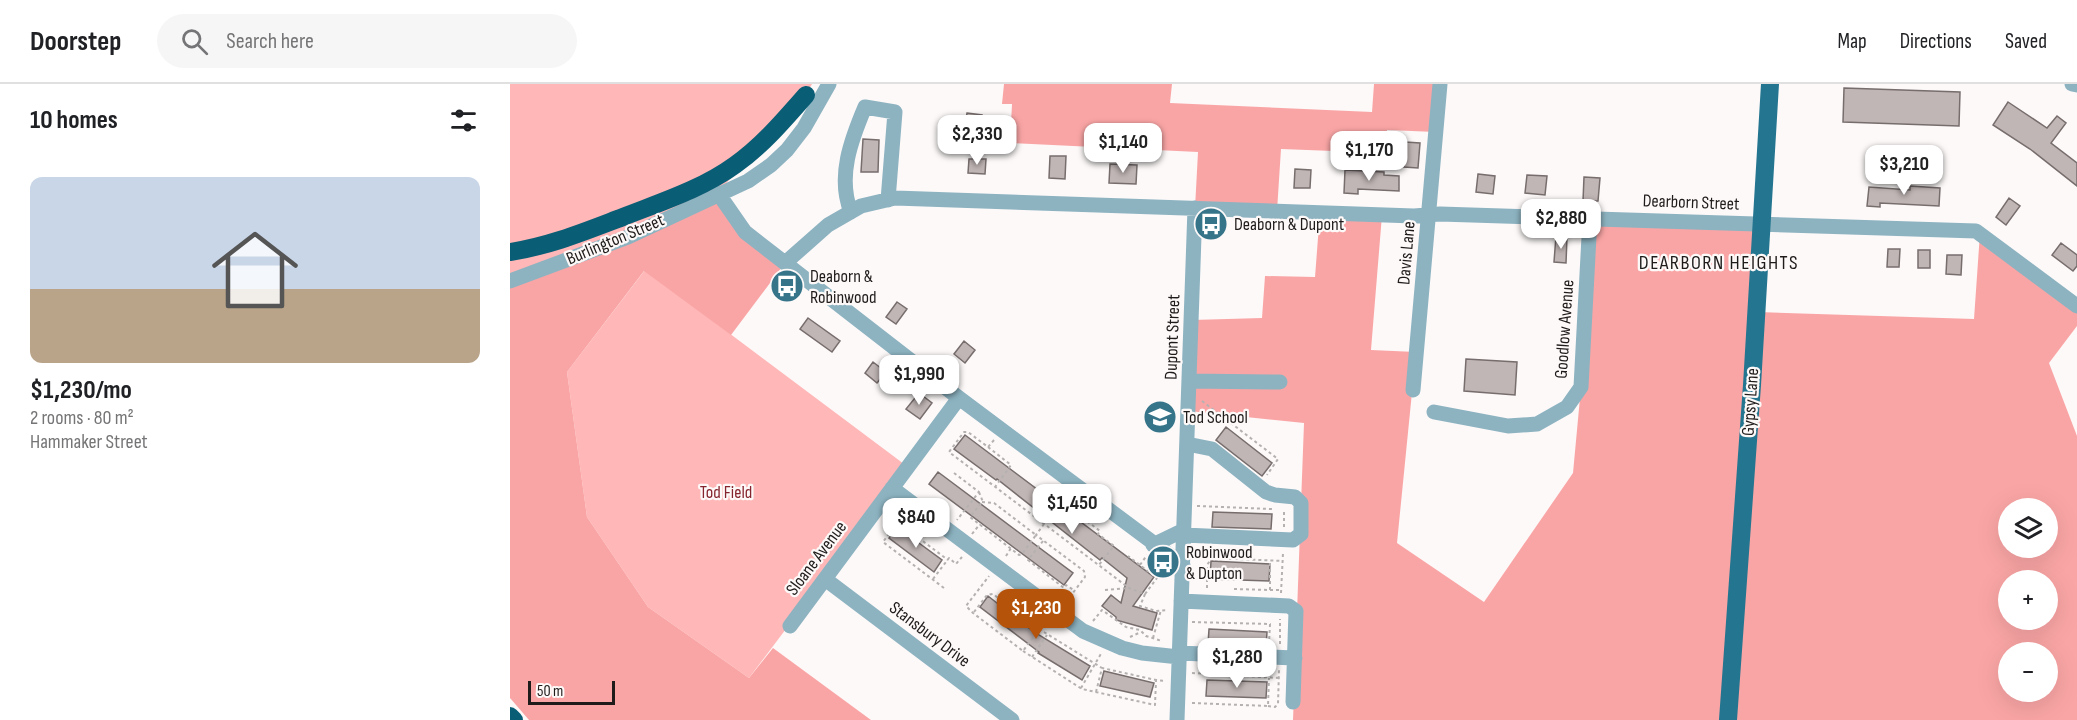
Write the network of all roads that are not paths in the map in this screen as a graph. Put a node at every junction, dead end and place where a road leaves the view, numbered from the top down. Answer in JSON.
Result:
{"nodes":[{"id":1,"x":829,"y":84,"type":"edge"},
{"id":2,"x":1440,"y":84,"type":"edge"},
{"id":3,"x":1770,"y":84,"type":"edge"},
{"id":4,"x":2072,"y":84,"type":"edge"},
{"id":5,"x":2077,"y":85,"type":"edge"},
{"id":6,"x":809,"y":89,"type":"edge"},
{"id":7,"x":718,"y":193,"type":"junction"},
{"id":8,"x":888,"y":200,"type":"junction"},
{"id":9,"x":1195,"y":208,"type":"junction"},
{"id":10,"x":851,"y":212,"type":"junction"},
{"id":11,"x":1428,"y":215,"type":"junction"},
{"id":12,"x":1590,"y":218,"type":"junction"},
{"id":13,"x":1762,"y":224,"type":"junction"},
{"id":14,"x":510,"y":252,"type":"edge"},
{"id":15,"x":785,"y":262,"type":"junction"},
{"id":16,"x":510,"y":281,"type":"edge"},
{"id":17,"x":2077,"y":306,"type":"edge"},
{"id":18,"x":1190,"y":381,"type":"junction"},
{"id":19,"x":1280,"y":382,"type":"dead end"},
{"id":20,"x":1413,"y":390,"type":"dead end"},
{"id":21,"x":959,"y":398,"type":"junction"},
{"id":22,"x":1434,"y":412,"type":"dead end"},
{"id":23,"x":1187,"y":444,"type":"junction"},
{"id":24,"x":892,"y":488,"type":"junction"},
{"id":25,"x":1184,"y":532,"type":"junction"},
{"id":26,"x":1154,"y":544,"type":"junction"},
{"id":27,"x":1183,"y":565,"type":"junction"},
{"id":28,"x":825,"y":579,"type":"junction"},
{"id":29,"x":1178,"y":611,"type":"junction"},
{"id":30,"x":790,"y":626,"type":"dead end"},
{"id":31,"x":1281,"y":656,"type":"junction"},
{"id":32,"x":1176,"y":666,"type":"junction"},
{"id":33,"x":1293,"y":702,"type":"dead end"},
{"id":34,"x":510,"y":716,"type":"edge"},
{"id":35,"x":514,"y":720,"type":"edge"},
{"id":36,"x":1012,"y":720,"type":"edge"},
{"id":37,"x":1177,"y":720,"type":"edge"},
{"id":38,"x":1728,"y":720,"type":"edge"}],
"edges":[{"from":1,"to":7,"type":"street","name":"Burlington Street"},
{"from":2,"to":11,"type":"street","name":"Davis Lane"},
{"from":3,"to":13,"type":"main road","name":"Gypsy Lane"},
{"from":4,"to":5,"type":"street"},
{"from":6,"to":7,"type":"street","name":"Burlington Street"},
{"from":6,"to":14,"type":"highway"},
{"from":7,"to":15,"type":"street"},
{"from":7,"to":16,"type":"street","name":"Burlington Street"},
{"from":8,"to":9,"type":"street","name":"Dearborn Street"},
{"from":8,"to":10,"type":"street","name":"Dearborn Street"},
{"from":8,"to":10,"type":"street"},
{"from":9,"to":11,"type":"street","name":"Dearborn Street"},
{"from":9,"to":18,"type":"street","name":"Dupont Street"},
{"from":10,"to":15,"type":"street","name":"Dearborn Street"},
{"from":11,"to":12,"type":"street","name":"Dearborn Street"},
{"from":11,"to":20,"type":"street","name":"Davis Lane"},
{"from":12,"to":13,"type":"street","name":"Dearborn Street"},
{"from":12,"to":22,"type":"street","name":"Goodlow Avenue"},
{"from":13,"to":17,"type":"street","name":"Dearborn Street"},
{"from":13,"to":38,"type":"main road","name":"Gypsy Lane"},
{"from":15,"to":21,"type":"street"},
{"from":18,"to":19,"type":"street"},
{"from":18,"to":23,"type":"street","name":"Dupont Street"},
{"from":21,"to":24,"type":"street","name":"Sloane Avenue"},
{"from":21,"to":26,"type":"street"},
{"from":23,"to":25,"type":"street","name":"Dupont Street"},
{"from":23,"to":25,"type":"street"},
{"from":24,"to":28,"type":"street","name":"Sloane Avenue"},
{"from":24,"to":32,"type":"street"},
{"from":25,"to":26,"type":"street"},
{"from":25,"to":27,"type":"street","name":"Dupont Street"},
{"from":26,"to":27,"type":"street"},
{"from":27,"to":29,"type":"street","name":"Dupont Street"},
{"from":28,"to":30,"type":"street","name":"Sloane Avenue"},
{"from":28,"to":36,"type":"street","name":"Stansbury Drive"},
{"from":29,"to":31,"type":"street"},
{"from":29,"to":32,"type":"street","name":"Dupont Street"},
{"from":31,"to":32,"type":"street"},
{"from":31,"to":33,"type":"street"},
{"from":32,"to":37,"type":"street","name":"Dupont Street"},
{"from":34,"to":35,"type":"highway"}]}
